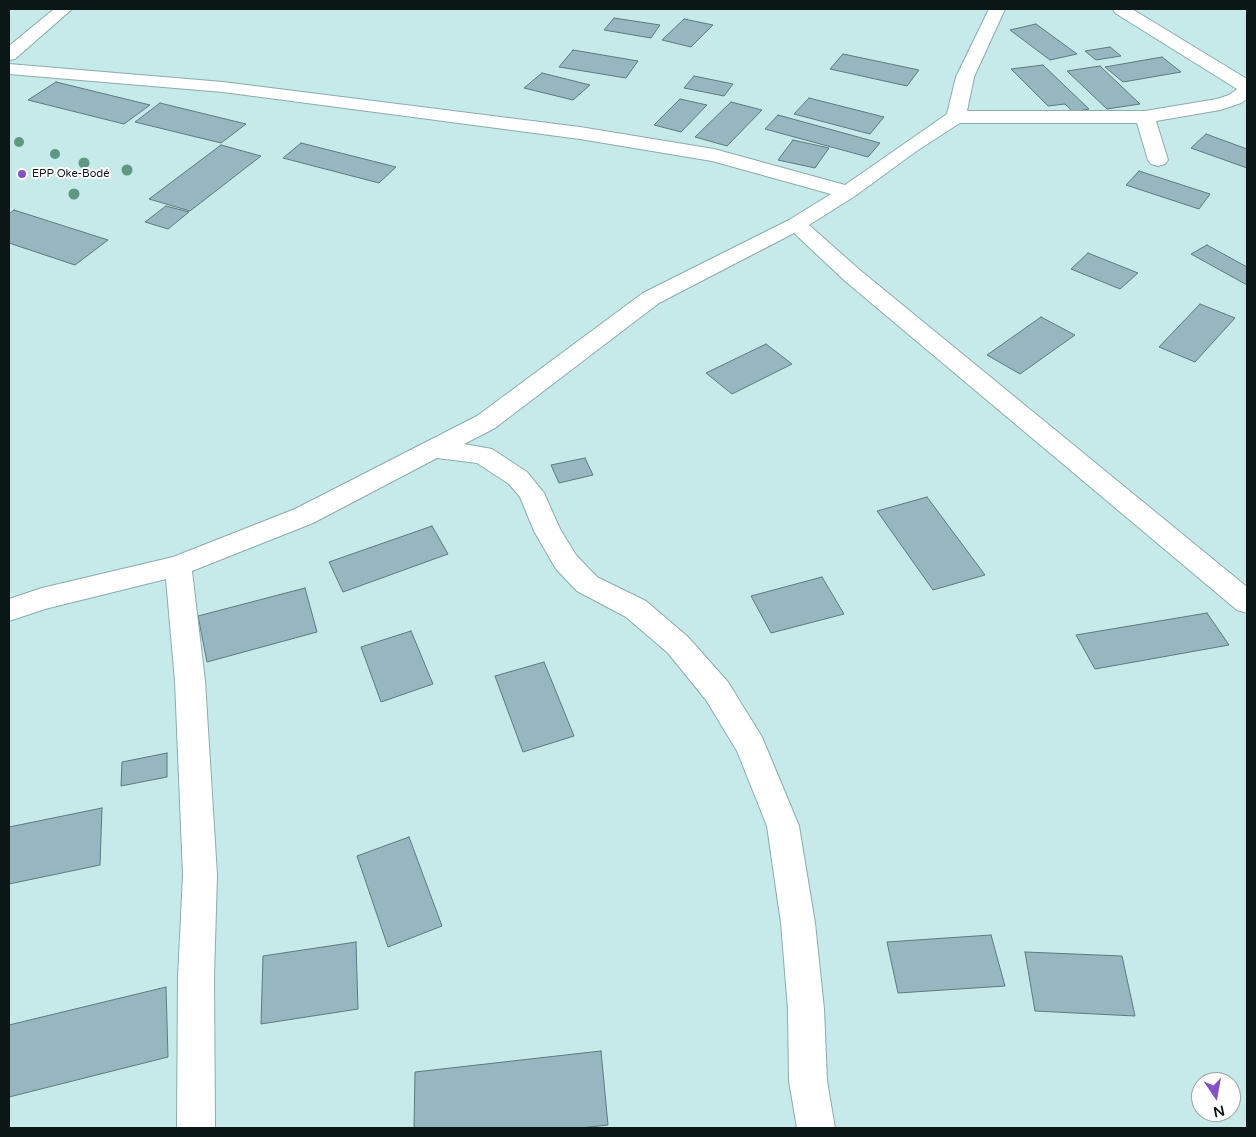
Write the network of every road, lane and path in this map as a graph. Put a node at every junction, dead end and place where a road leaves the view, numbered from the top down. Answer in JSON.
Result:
{"nodes":[{"id":1,"x":64,"y":9,"type":"edge"},
{"id":2,"x":997,"y":9,"type":"edge"},
{"id":3,"x":1121,"y":9,"type":"edge"},
{"id":4,"x":9,"y":55,"type":"edge"},
{"id":5,"x":9,"y":69,"type":"edge"},
{"id":6,"x":1247,"y":88,"type":"edge"},
{"id":7,"x":956,"y":117,"type":"junction"},
{"id":8,"x":1146,"y":117,"type":"junction"},
{"id":9,"x":1158,"y":160,"type":"dead end"},
{"id":10,"x":848,"y":192,"type":"junction"},
{"id":11,"x":796,"y":224,"type":"junction"},
{"id":12,"x":486,"y":422,"type":"junction"},
{"id":13,"x":434,"y":449,"type":"junction"},
{"id":14,"x":483,"y":455,"type":"junction"},
{"id":15,"x":178,"y":566,"type":"junction"},
{"id":16,"x":1247,"y":602,"type":"edge"},
{"id":17,"x":9,"y":610,"type":"edge"},
{"id":18,"x":196,"y":1128,"type":"edge"},
{"id":19,"x":816,"y":1128,"type":"edge"}],
"edges":[{"from":1,"to":4,"type":"street"},
{"from":2,"to":7,"type":"street"},
{"from":3,"to":6,"type":"street"},
{"from":5,"to":10,"type":"street"},
{"from":6,"to":8,"type":"street"},
{"from":7,"to":8,"type":"street"},
{"from":7,"to":10,"type":"street"},
{"from":8,"to":9,"type":"street"},
{"from":10,"to":11,"type":"street"},
{"from":11,"to":12,"type":"street"},
{"from":11,"to":16,"type":"street"},
{"from":12,"to":13,"type":"street"},
{"from":12,"to":14,"type":"street"},
{"from":13,"to":14,"type":"street"},
{"from":13,"to":15,"type":"street"},
{"from":14,"to":19,"type":"street"},
{"from":15,"to":17,"type":"street"},
{"from":15,"to":18,"type":"street"}]}
